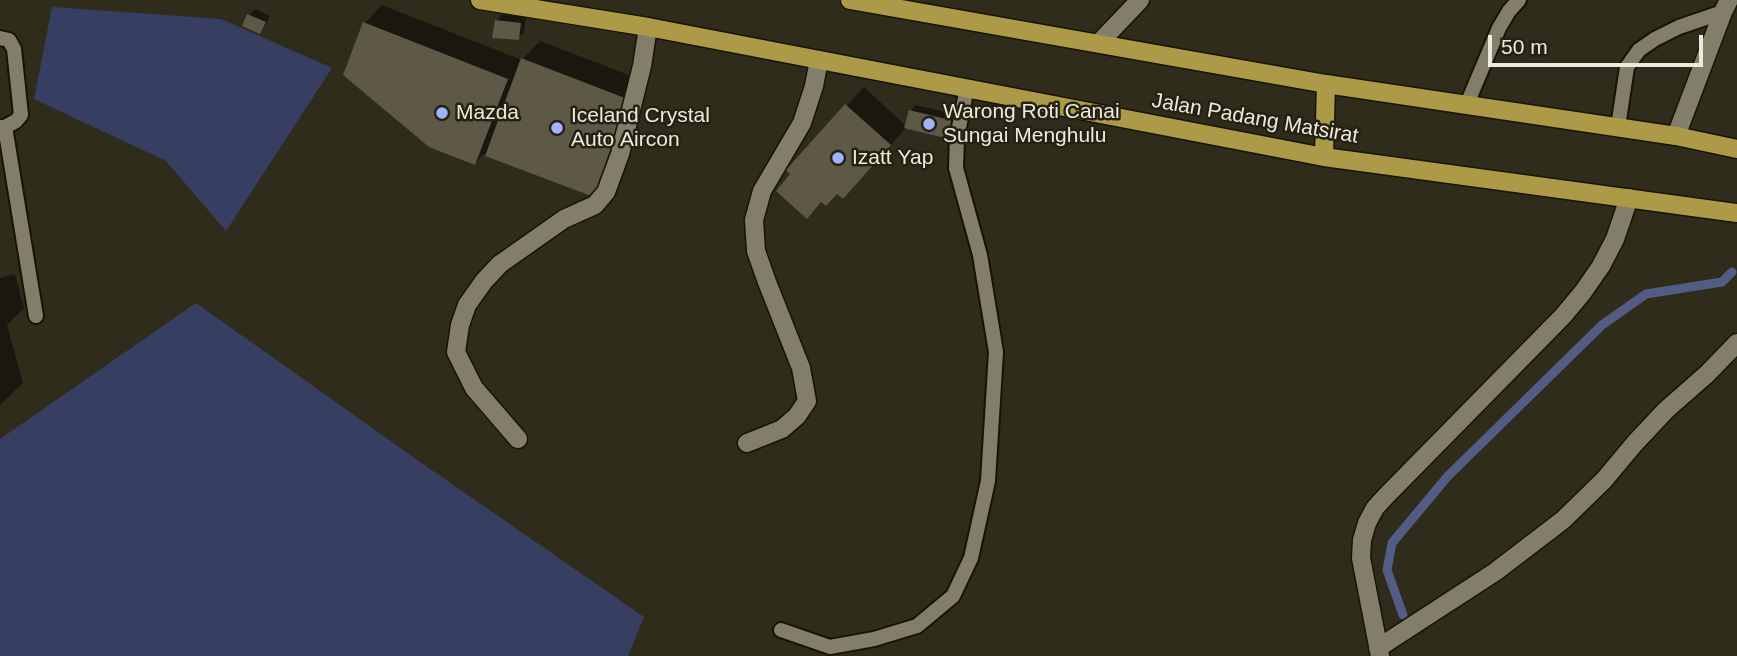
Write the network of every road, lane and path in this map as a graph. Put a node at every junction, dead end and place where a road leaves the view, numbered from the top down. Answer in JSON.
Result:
{"nodes":[{"id":1,"x":480,"y":0,"type":"edge"},
{"id":2,"x":850,"y":0,"type":"edge"},
{"id":3,"x":1140,"y":0,"type":"edge"},
{"id":4,"x":1519,"y":0,"type":"edge"},
{"id":5,"x":1726,"y":6,"type":"edge"},
{"id":6,"x":648,"y":27,"type":"junction"},
{"id":7,"x":0,"y":38,"type":"edge"},
{"id":8,"x":1099,"y":43,"type":"junction"},
{"id":9,"x":819,"y":60,"type":"junction"},
{"id":10,"x":1326,"y":84,"type":"junction"},
{"id":11,"x":967,"y":88,"type":"junction"},
{"id":12,"x":1467,"y":104,"type":"junction"},
{"id":13,"x":3,"y":127,"type":"edge"},
{"id":14,"x":1618,"y":127,"type":"junction"},
{"id":15,"x":1676,"y":136,"type":"junction"},
{"id":16,"x":1737,"y":149,"type":"edge"},
{"id":17,"x":1324,"y":157,"type":"junction"},
{"id":18,"x":1629,"y":198,"type":"junction"},
{"id":19,"x":1737,"y":213,"type":"edge"},
{"id":20,"x":36,"y":316,"type":"dead end"},
{"id":21,"x":1737,"y":343,"type":"edge"},
{"id":22,"x":518,"y":439,"type":"dead end"},
{"id":23,"x":747,"y":443,"type":"dead end"},
{"id":24,"x":780,"y":630,"type":"dead end"},
{"id":25,"x":1379,"y":652,"type":"edge"}],
"edges":[{"from":1,"to":6,"type":"main road","name":"Jalan Padang Matsirat"},
{"from":2,"to":8,"type":"main road"},
{"from":3,"to":8,"type":"street"},
{"from":4,"to":12,"type":"lane"},
{"from":5,"to":14,"type":"lane"},
{"from":5,"to":15,"type":"street"},
{"from":6,"to":9,"type":"main road","name":"Jalan Padang Matsirat"},
{"from":6,"to":22,"type":"street"},
{"from":7,"to":13,"type":"lane"},
{"from":8,"to":10,"type":"main road"},
{"from":9,"to":11,"type":"main road","name":"Jalan Padang Matsirat"},
{"from":9,"to":23,"type":"street"},
{"from":10,"to":12,"type":"main road"},
{"from":10,"to":17,"type":"main road"},
{"from":11,"to":17,"type":"main road","name":"Jalan Padang Matsirat"},
{"from":11,"to":24,"type":"lane"},
{"from":12,"to":14,"type":"main road"},
{"from":13,"to":20,"type":"lane"},
{"from":14,"to":15,"type":"main road"},
{"from":15,"to":16,"type":"main road"},
{"from":17,"to":18,"type":"main road","name":"Jalan Padang Matsirat"},
{"from":18,"to":19,"type":"main road","name":"Jalan Padang Matsirat"},
{"from":18,"to":25,"type":"street"},
{"from":21,"to":25,"type":"street"}]}
